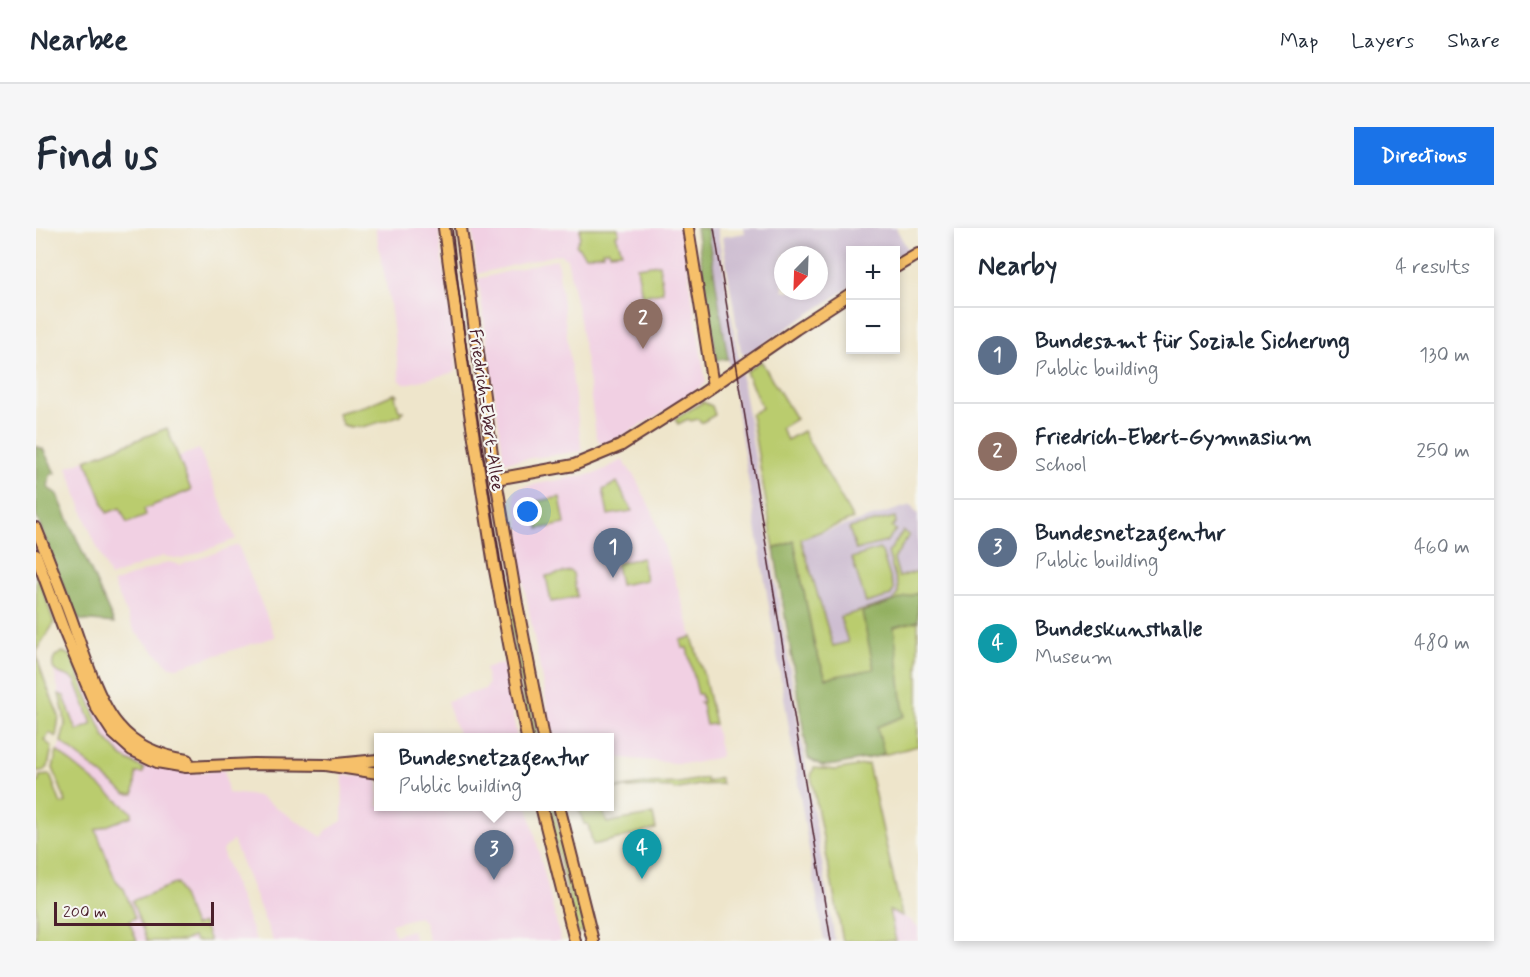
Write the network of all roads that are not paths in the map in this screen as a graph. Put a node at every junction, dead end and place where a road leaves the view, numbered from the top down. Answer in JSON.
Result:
{"nodes":[{"id":1,"x":444,"y":228,"type":"edge"},
{"id":2,"x":462,"y":228,"type":"edge"},
{"id":3,"x":688,"y":228,"type":"edge"},
{"id":4,"x":918,"y":254,"type":"edge"},
{"id":5,"x":900,"y":265,"type":"edge"},
{"id":6,"x":846,"y":297,"type":"edge"},
{"id":7,"x":713,"y":386,"type":"junction"},
{"id":8,"x":496,"y":479,"type":"junction"},
{"id":9,"x":36,"y":528,"type":"edge"},
{"id":10,"x":36,"y":555,"type":"edge"},
{"id":11,"x":526,"y":733,"type":"edge"},
{"id":12,"x":542,"y":733,"type":"edge"},
{"id":13,"x":374,"y":760,"type":"edge"},
{"id":14,"x":217,"y":765,"type":"junction"},
{"id":15,"x":326,"y":765,"type":"junction"},
{"id":16,"x":374,"y":772,"type":"edge"},
{"id":17,"x":541,"y":811,"type":"edge"},
{"id":18,"x":560,"y":811,"type":"edge"},
{"id":19,"x":575,"y":941,"type":"edge"},
{"id":20,"x":593,"y":941,"type":"edge"}],
"edges":[{"from":1,"to":11,"type":"main road","name":"Friedrich-Ebert-Allee"},
{"from":2,"to":8,"type":"main road","name":"Friedrich-Ebert-Allee"},
{"from":3,"to":7,"type":"main road"},
{"from":4,"to":5,"type":"main road"},
{"from":6,"to":7,"type":"main road"},
{"from":7,"to":8,"type":"main road"},
{"from":8,"to":12,"type":"main road","name":"Friedrich-Ebert-Allee"},
{"from":9,"to":14,"type":"main road"},
{"from":10,"to":14,"type":"main road"},
{"from":13,"to":15,"type":"main road"},
{"from":14,"to":15,"type":"main road"},
{"from":15,"to":16,"type":"main road"},
{"from":17,"to":19,"type":"main road"},
{"from":18,"to":20,"type":"main road"}]}
